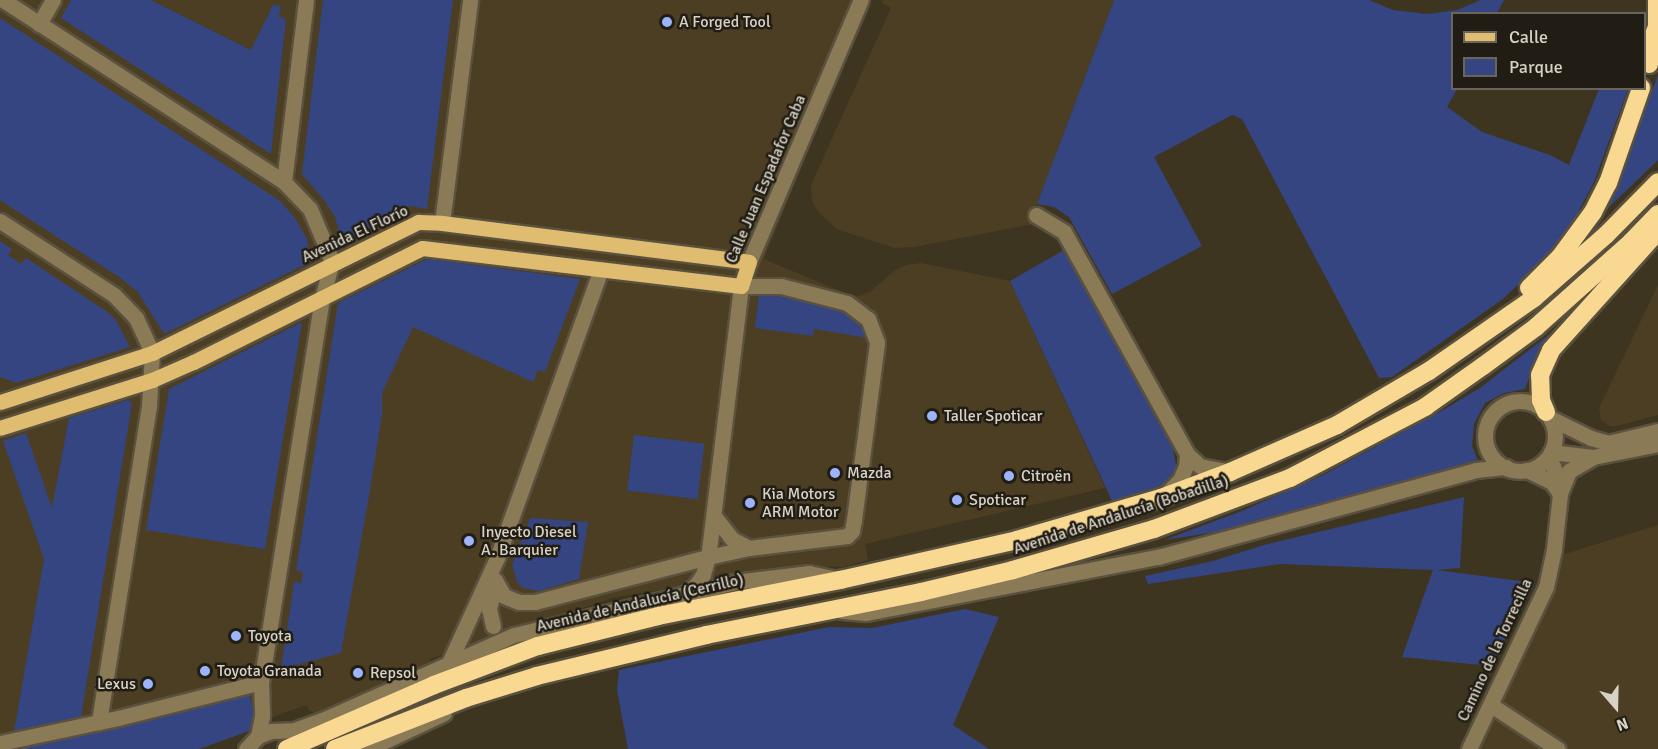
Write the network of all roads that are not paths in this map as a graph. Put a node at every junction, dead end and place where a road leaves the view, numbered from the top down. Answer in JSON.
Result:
{"nodes":[{"id":1,"x":3,"y":0,"type":"edge"},
{"id":2,"x":53,"y":0,"type":"edge"},
{"id":3,"x":306,"y":0,"type":"edge"},
{"id":4,"x":470,"y":0,"type":"edge"},
{"id":5,"x":861,"y":0,"type":"edge"},
{"id":6,"x":1657,"y":0,"type":"edge"},
{"id":7,"x":39,"y":24,"type":"junction"},
{"id":8,"x":1658,"y":42,"type":"edge"},
{"id":9,"x":1647,"y":71,"type":"edge"},
{"id":10,"x":1640,"y":90,"type":"edge"},
{"id":11,"x":284,"y":182,"type":"junction"},
{"id":12,"x":1658,"y":182,"type":"edge"},
{"id":13,"x":1658,"y":214,"type":"edge"},
{"id":14,"x":1036,"y":215,"type":"dead end"},
{"id":15,"x":0,"y":220,"type":"edge"},
{"id":16,"x":442,"y":223,"type":"junction"},
{"id":17,"x":1658,"y":231,"type":"edge"},
{"id":18,"x":605,"y":244,"type":"junction"},
{"id":19,"x":439,"y":248,"type":"junction"},
{"id":20,"x":749,"y":262,"type":"junction"},
{"id":21,"x":331,"y":265,"type":"junction"},
{"id":22,"x":601,"y":269,"type":"junction"},
{"id":23,"x":741,"y":286,"type":"junction"},
{"id":24,"x":322,"y":298,"type":"junction"},
{"id":25,"x":1506,"y":319,"type":"junction"},
{"id":26,"x":152,"y":353,"type":"junction"},
{"id":27,"x":152,"y":380,"type":"junction"},
{"id":28,"x":0,"y":402,"type":"edge"},
{"id":29,"x":1548,"y":415,"type":"junction"},
{"id":30,"x":0,"y":428,"type":"edge"},
{"id":31,"x":1658,"y":431,"type":"edge"},
{"id":32,"x":1658,"y":444,"type":"edge"},
{"id":33,"x":1187,"y":454,"type":"junction"},
{"id":34,"x":1549,"y":456,"type":"junction"},
{"id":35,"x":1593,"y":457,"type":"junction"},
{"id":36,"x":1506,"y":467,"type":"junction"},
{"id":37,"x":1527,"y":470,"type":"junction"},
{"id":38,"x":1230,"y":472,"type":"junction"},
{"id":39,"x":1560,"y":494,"type":"junction"},
{"id":40,"x":1161,"y":498,"type":"junction"},
{"id":41,"x":714,"y":516,"type":"junction"},
{"id":42,"x":749,"y":548,"type":"junction"},
{"id":43,"x":708,"y":557,"type":"junction"},
{"id":44,"x":498,"y":558,"type":"junction"},
{"id":45,"x":495,"y":580,"type":"junction"},
{"id":46,"x":840,"y":580,"type":"junction"},
{"id":47,"x":734,"y":582,"type":"junction"},
{"id":48,"x":686,"y":593,"type":"junction"},
{"id":49,"x":618,"y":608,"type":"junction"},
{"id":50,"x":832,"y":610,"type":"junction"},
{"id":51,"x":658,"y":616,"type":"junction"},
{"id":52,"x":493,"y":626,"type":"junction"},
{"id":53,"x":466,"y":632,"type":"junction"},
{"id":54,"x":514,"y":635,"type":"junction"},
{"id":55,"x":448,"y":665,"type":"junction"},
{"id":56,"x":261,"y":682,"type":"junction"},
{"id":57,"x":466,"y":698,"type":"junction"},
{"id":58,"x":263,"y":699,"type":"junction"},
{"id":59,"x":1491,"y":705,"type":"junction"},
{"id":60,"x":99,"y":722,"type":"junction"},
{"id":61,"x":295,"y":740,"type":"edge"},
{"id":62,"x":0,"y":742,"type":"edge"},
{"id":63,"x":251,"y":745,"type":"edge"},
{"id":64,"x":335,"y":749,"type":"edge"},
{"id":65,"x":368,"y":749,"type":"edge"},
{"id":66,"x":1468,"y":749,"type":"edge"},
{"id":67,"x":1558,"y":749,"type":"edge"}],
"edges":[{"from":1,"to":7,"type":"street"},
{"from":2,"to":7,"type":"street"},
{"from":3,"to":11,"type":"street"},
{"from":4,"to":16,"type":"street"},
{"from":5,"to":20,"type":"street","name":"Calle Juan Espadafor Caba"},
{"from":6,"to":9,"type":"highway"},
{"from":7,"to":11,"type":"street"},
{"from":8,"to":9,"type":"highway"},
{"from":10,"to":25,"type":"highway"},
{"from":11,"to":21,"type":"street"},
{"from":12,"to":25,"type":"highway","name":"Avenida de Andalucía (Bobadilla)"},
{"from":13,"to":50,"type":"highway","name":"Avenida de Andalucía (Bobadilla)"},
{"from":14,"to":33,"type":"street"},
{"from":15,"to":26,"type":"street"},
{"from":16,"to":18,"type":"main road","name":"Avenida El Florío"},
{"from":16,"to":19,"type":"main road"},
{"from":16,"to":21,"type":"main road","name":"Avenida El Florío"},
{"from":17,"to":29,"type":"highway"},
{"from":18,"to":20,"type":"main road","name":"Avenida El Florío"},
{"from":18,"to":22,"type":"main road"},
{"from":19,"to":22,"type":"main road"},
{"from":19,"to":24,"type":"main road"},
{"from":20,"to":23,"type":"main road","name":"Calle Juan Espadafor Caba"},
{"from":21,"to":24,"type":"street"},
{"from":21,"to":26,"type":"main road","name":"Avenida El Florío"},
{"from":22,"to":23,"type":"main road"},
{"from":22,"to":44,"type":"street"},
{"from":23,"to":41,"type":"street","name":"Calle Juan Espadafor Caba"},
{"from":23,"to":42,"type":"street"},
{"from":24,"to":27,"type":"main road"},
{"from":24,"to":56,"type":"street"},
{"from":25,"to":38,"type":"highway","name":"Avenida de Andalucía (Bobadilla)"},
{"from":26,"to":27,"type":"street"},
{"from":26,"to":28,"type":"main road","name":"Avenida El Florío"},
{"from":27,"to":30,"type":"main road"},
{"from":27,"to":60,"type":"street"},
{"from":29,"to":31,"type":"street"},
{"from":29,"to":34,"type":"street"},
{"from":29,"to":36,"type":"street"},
{"from":32,"to":35,"type":"street"},
{"from":33,"to":38,"type":"street"},
{"from":33,"to":40,"type":"street"},
{"from":34,"to":35,"type":"street"},
{"from":34,"to":37,"type":"street"},
{"from":34,"to":39,"type":"street","name":"Camino de la Torrecilla"},
{"from":35,"to":39,"type":"street","name":"Camino de la Torrecilla"},
{"from":36,"to":37,"type":"street"},
{"from":36,"to":50,"type":"street"},
{"from":37,"to":39,"type":"street"},
{"from":38,"to":40,"type":"highway","name":"Avenida de Andalucía (Bobadilla)"},
{"from":39,"to":59,"type":"street","name":"Camino de la Torrecilla"},
{"from":40,"to":46,"type":"highway","name":"Avenida de Andalucía (Bobadilla)"},
{"from":41,"to":42,"type":"street"},
{"from":41,"to":43,"type":"street","name":"Calle Juan Espadafor Caba"},
{"from":42,"to":43,"type":"street"},
{"from":43,"to":45,"type":"street"},
{"from":43,"to":47,"type":"street"},
{"from":43,"to":48,"type":"street","name":"Calle Juan Espadafor Caba"},
{"from":44,"to":45,"type":"street"},
{"from":44,"to":53,"type":"street"},
{"from":45,"to":52,"type":"street"},
{"from":46,"to":47,"type":"street","name":"Avenida de Andalucía (Cerrillo)"},
{"from":46,"to":51,"type":"highway","name":"Avenida de Andalucía (Cerrillo)"},
{"from":47,"to":48,"type":"street","name":"Avenida de Andalucía (Cerrillo)"},
{"from":48,"to":49,"type":"street","name":"Avenida de Andalucía (Cerrillo)"},
{"from":49,"to":51,"type":"street"},
{"from":49,"to":54,"type":"street","name":"Avenida de Andalucía (Cerrillo)"},
{"from":50,"to":57,"type":"highway"},
{"from":51,"to":61,"type":"highway","name":"Avenida de Andalucía (Cerrillo)"},
{"from":52,"to":53,"type":"street"},
{"from":52,"to":54,"type":"street"},
{"from":53,"to":55,"type":"street"},
{"from":54,"to":55,"type":"street","name":"Avenida de Andalucía (Cerrillo)"},
{"from":55,"to":61,"type":"street","name":"Avenida de Andalucía (Cerrillo)"},
{"from":56,"to":58,"type":"street"},
{"from":56,"to":60,"type":"street"},
{"from":57,"to":64,"type":"highway"},
{"from":57,"to":65,"type":"street"},
{"from":58,"to":61,"type":"street"},
{"from":58,"to":63,"type":"street"},
{"from":59,"to":66,"type":"street","name":"Camino de la Torrecilla"},
{"from":59,"to":67,"type":"street"},
{"from":60,"to":62,"type":"street"},
{"from":61,"to":63,"type":"street","name":"Avenida de Andalucía (Cerrillo)"}]}
